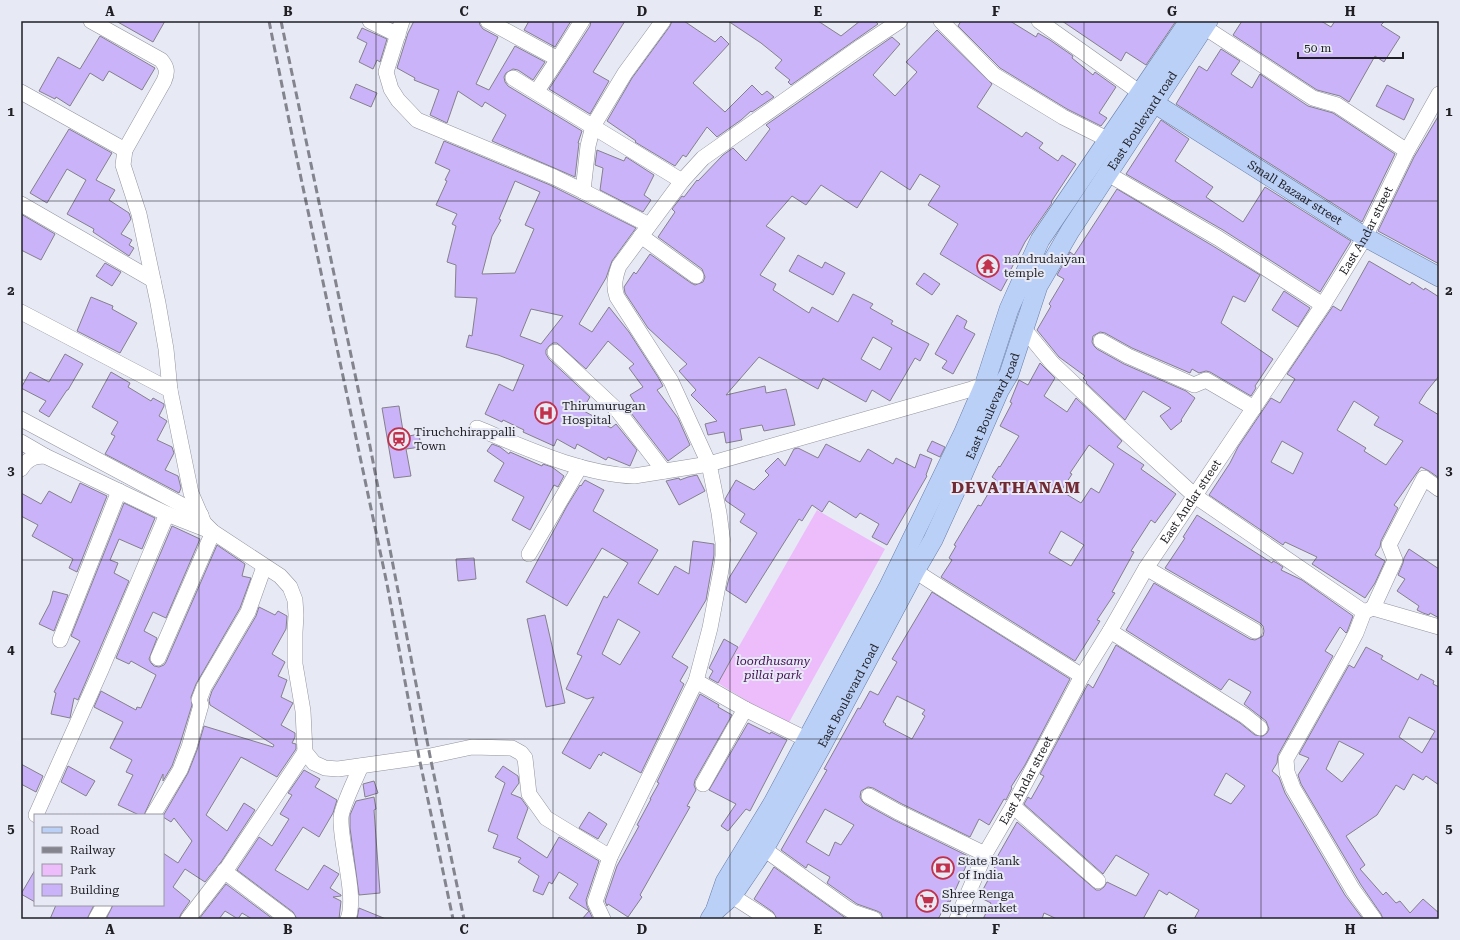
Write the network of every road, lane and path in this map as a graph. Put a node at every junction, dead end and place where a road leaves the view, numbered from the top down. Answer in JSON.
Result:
{"nodes":[{"id":1,"x":91,"y":21,"type":"edge"},
{"id":2,"x":370,"y":21,"type":"edge"},
{"id":3,"x":488,"y":21,"type":"edge"},
{"id":4,"x":582,"y":21,"type":"edge"},
{"id":5,"x":663,"y":21,"type":"edge"},
{"id":6,"x":900,"y":21,"type":"edge"},
{"id":7,"x":941,"y":21,"type":"edge"},
{"id":8,"x":1039,"y":21,"type":"edge"},
{"id":9,"x":1200,"y":23,"type":"edge"},
{"id":10,"x":400,"y":28,"type":"edge"},
{"id":11,"x":558,"y":59,"type":"junction"},
{"id":12,"x":513,"y":78,"type":"dead end"},
{"id":13,"x":537,"y":91,"type":"junction"},
{"id":14,"x":21,"y":92,"type":"edge"},
{"id":15,"x":1439,"y":94,"type":"edge"},
{"id":16,"x":1147,"y":98,"type":"junction"},
{"id":17,"x":1434,"y":115,"type":"edge"},
{"id":18,"x":593,"y":126,"type":"junction"},
{"id":19,"x":1109,"y":140,"type":"junction"},
{"id":20,"x":125,"y":150,"type":"junction"},
{"id":21,"x":1407,"y":151,"type":"junction"},
{"id":22,"x":1108,"y":174,"type":"junction"},
{"id":23,"x":682,"y":181,"type":"junction"},
{"id":24,"x":583,"y":191,"type":"junction"},
{"id":25,"x":21,"y":204,"type":"edge"},
{"id":26,"x":645,"y":230,"type":"junction"},
{"id":27,"x":1365,"y":237,"type":"junction"},
{"id":28,"x":696,"y":276,"type":"dead end"},
{"id":29,"x":1439,"y":277,"type":"edge"},
{"id":30,"x":153,"y":280,"type":"junction"},
{"id":31,"x":1323,"y":305,"type":"junction"},
{"id":32,"x":21,"y":312,"type":"edge"},
{"id":33,"x":1024,"y":329,"type":"junction"},
{"id":34,"x":1101,"y":341,"type":"dead end"},
{"id":35,"x":555,"y":352,"type":"dead end"},
{"id":36,"x":1008,"y":374,"type":"junction"},
{"id":37,"x":985,"y":383,"type":"junction"},
{"id":38,"x":170,"y":390,"type":"junction"},
{"id":39,"x":1254,"y":408,"type":"junction"},
{"id":40,"x":21,"y":419,"type":"edge"},
{"id":41,"x":477,"y":428,"type":"dead end"},
{"id":42,"x":21,"y":442,"type":"edge"},
{"id":43,"x":45,"y":456,"type":"junction"},
{"id":44,"x":709,"y":464,"type":"junction"},
{"id":45,"x":580,"y":467,"type":"junction"},
{"id":46,"x":21,"y":469,"type":"edge"},
{"id":47,"x":664,"y":471,"type":"junction"},
{"id":48,"x":1439,"y":489,"type":"edge"},
{"id":49,"x":119,"y":490,"type":"junction"},
{"id":50,"x":1195,"y":496,"type":"junction"},
{"id":51,"x":167,"y":514,"type":"junction"},
{"id":52,"x":201,"y":515,"type":"junction"},
{"id":53,"x":213,"y":532,"type":"junction"},
{"id":54,"x":529,"y":554,"type":"dead end"},
{"id":55,"x":264,"y":567,"type":"junction"},
{"id":56,"x":1146,"y":568,"type":"junction"},
{"id":57,"x":914,"y":571,"type":"junction"},
{"id":58,"x":1368,"y":610,"type":"junction"},
{"id":59,"x":1439,"y":627,"type":"edge"},
{"id":60,"x":1110,"y":631,"type":"junction"},
{"id":61,"x":1254,"y":631,"type":"dead end"},
{"id":62,"x":60,"y":640,"type":"dead end"},
{"id":63,"x":158,"y":658,"type":"dead end"},
{"id":64,"x":1082,"y":676,"type":"junction"},
{"id":65,"x":696,"y":681,"type":"junction"},
{"id":66,"x":745,"y":709,"type":"junction"},
{"id":67,"x":1260,"y":728,"type":"dead end"},
{"id":68,"x":806,"y":739,"type":"junction"},
{"id":69,"x":305,"y":752,"type":"junction"},
{"id":70,"x":361,"y":766,"type":"junction"},
{"id":71,"x":703,"y":784,"type":"dead end"},
{"id":72,"x":869,"y":796,"type":"dead end"},
{"id":73,"x":1013,"y":806,"type":"junction"},
{"id":74,"x":37,"y":814,"type":"edge"},
{"id":75,"x":154,"y":814,"type":"edge"},
{"id":76,"x":764,"y":849,"type":"junction"},
{"id":77,"x":985,"y":854,"type":"junction"},
{"id":78,"x":610,"y":858,"type":"junction"},
{"id":79,"x":224,"y":871,"type":"junction"},
{"id":80,"x":1098,"y":881,"type":"dead end"},
{"id":81,"x":732,"y":896,"type":"junction"},
{"id":82,"x":103,"y":906,"type":"edge"},
{"id":83,"x":712,"y":915,"type":"edge"},
{"id":84,"x":96,"y":919,"type":"edge"},
{"id":85,"x":188,"y":919,"type":"edge"},
{"id":86,"x":288,"y":919,"type":"edge"},
{"id":87,"x":348,"y":919,"type":"edge"},
{"id":88,"x":603,"y":919,"type":"edge"},
{"id":89,"x":768,"y":919,"type":"edge"},
{"id":90,"x":874,"y":919,"type":"edge"},
{"id":91,"x":956,"y":919,"type":"edge"},
{"id":92,"x":1374,"y":919,"type":"edge"}],
"edges":[{"from":1,"to":20,"type":"street"},
{"from":2,"to":10,"type":"street"},
{"from":3,"to":11,"type":"street"},
{"from":4,"to":11,"type":"street"},
{"from":5,"to":18,"type":"street"},
{"from":6,"to":23,"type":"street"},
{"from":7,"to":19,"type":"street"},
{"from":8,"to":16,"type":"street"},
{"from":9,"to":16,"type":"main road","name":"East Boulevard road"},
{"from":9,"to":21,"type":"street"},
{"from":10,"to":24,"type":"street"},
{"from":11,"to":13,"type":"street"},
{"from":12,"to":13,"type":"street"},
{"from":13,"to":18,"type":"street"},
{"from":14,"to":20,"type":"street"},
{"from":15,"to":17,"type":"street","name":"East Andar street"},
{"from":16,"to":19,"type":"main road"},
{"from":16,"to":22,"type":"main road","name":"East Boulevard road"},
{"from":16,"to":27,"type":"main road","name":"Small Bazaar street"},
{"from":17,"to":21,"type":"street","name":"East Andar street"},
{"from":18,"to":23,"type":"street"},
{"from":18,"to":24,"type":"street"},
{"from":19,"to":37,"type":"main road"},
{"from":20,"to":30,"type":"street"},
{"from":21,"to":27,"type":"street","name":"East Andar street"},
{"from":22,"to":31,"type":"street"},
{"from":22,"to":33,"type":"main road","name":"East Boulevard road"},
{"from":23,"to":26,"type":"street"},
{"from":24,"to":26,"type":"street"},
{"from":25,"to":30,"type":"street"},
{"from":26,"to":28,"type":"street"},
{"from":26,"to":44,"type":"street"},
{"from":27,"to":29,"type":"main road","name":"Small Bazaar street"},
{"from":27,"to":31,"type":"street","name":"East Andar street"},
{"from":30,"to":38,"type":"street"},
{"from":31,"to":39,"type":"street","name":"East Andar street"},
{"from":32,"to":38,"type":"street"},
{"from":33,"to":36,"type":"main road","name":"East Boulevard road"},
{"from":33,"to":50,"type":"street"},
{"from":34,"to":39,"type":"street"},
{"from":35,"to":47,"type":"street"},
{"from":36,"to":37,"type":"street"},
{"from":36,"to":57,"type":"main road","name":"East Boulevard road"},
{"from":37,"to":44,"type":"street"},
{"from":37,"to":68,"type":"main road"},
{"from":38,"to":52,"type":"street"},
{"from":39,"to":50,"type":"street","name":"East Andar street"},
{"from":40,"to":52,"type":"street"},
{"from":41,"to":45,"type":"street"},
{"from":42,"to":43,"type":"street"},
{"from":43,"to":46,"type":"street"},
{"from":43,"to":49,"type":"street"},
{"from":44,"to":47,"type":"street"},
{"from":44,"to":65,"type":"street"},
{"from":45,"to":47,"type":"street"},
{"from":45,"to":54,"type":"street"},
{"from":48,"to":58,"type":"street"},
{"from":49,"to":51,"type":"street"},
{"from":49,"to":62,"type":"street"},
{"from":50,"to":56,"type":"street","name":"East Andar street"},
{"from":50,"to":58,"type":"street"},
{"from":51,"to":53,"type":"street"},
{"from":51,"to":74,"type":"street"},
{"from":52,"to":53,"type":"street"},
{"from":53,"to":55,"type":"street"},
{"from":53,"to":63,"type":"street"},
{"from":55,"to":69,"type":"street"},
{"from":55,"to":75,"type":"street"},
{"from":56,"to":60,"type":"street","name":"East Andar street"},
{"from":56,"to":61,"type":"street"},
{"from":57,"to":64,"type":"street"},
{"from":57,"to":76,"type":"main road","name":"East Boulevard road"},
{"from":58,"to":59,"type":"street"},
{"from":58,"to":92,"type":"street"},
{"from":60,"to":64,"type":"street","name":"East Andar street"},
{"from":60,"to":67,"type":"street"},
{"from":64,"to":73,"type":"street","name":"East Andar street"},
{"from":65,"to":66,"type":"street"},
{"from":65,"to":78,"type":"street"},
{"from":66,"to":68,"type":"street"},
{"from":66,"to":71,"type":"street"},
{"from":68,"to":83,"type":"main road"},
{"from":69,"to":70,"type":"street"},
{"from":69,"to":79,"type":"street"},
{"from":70,"to":78,"type":"street"},
{"from":70,"to":87,"type":"street"},
{"from":72,"to":77,"type":"street"},
{"from":73,"to":77,"type":"street","name":"East Andar street"},
{"from":73,"to":80,"type":"street"},
{"from":76,"to":81,"type":"main road","name":"East Boulevard road"},
{"from":76,"to":90,"type":"street"},
{"from":77,"to":91,"type":"street","name":"East Andar street"},
{"from":78,"to":88,"type":"street"},
{"from":79,"to":85,"type":"street"},
{"from":79,"to":86,"type":"street"},
{"from":81,"to":83,"type":"main road","name":"East Boulevard road"},
{"from":81,"to":89,"type":"street"},
{"from":82,"to":84,"type":"street"}]}
